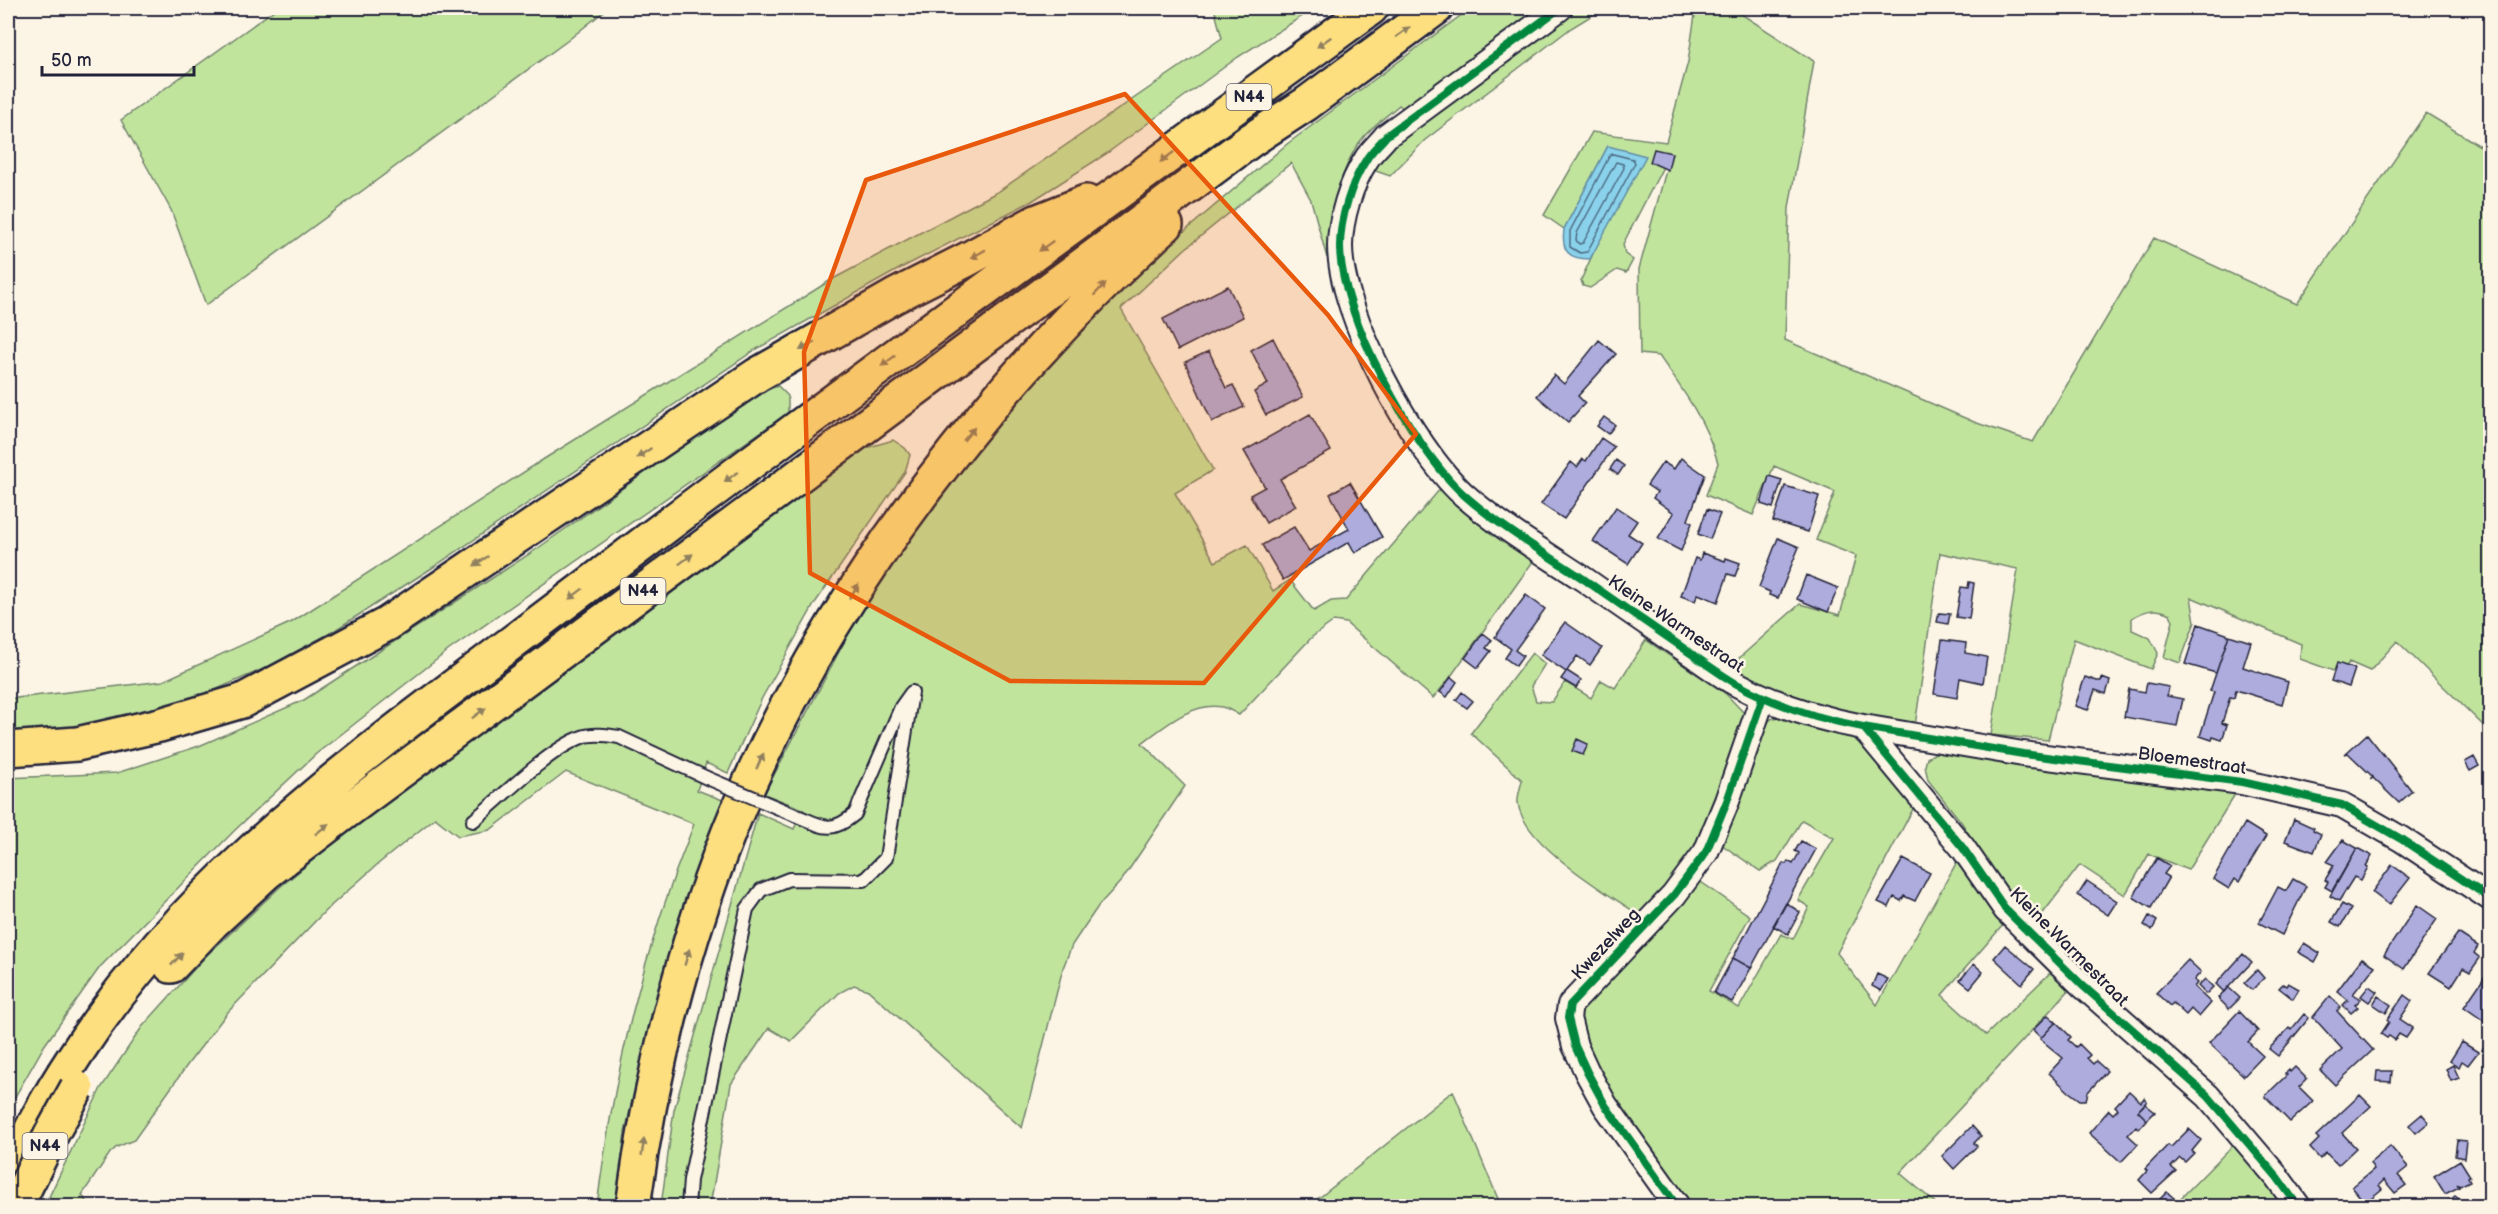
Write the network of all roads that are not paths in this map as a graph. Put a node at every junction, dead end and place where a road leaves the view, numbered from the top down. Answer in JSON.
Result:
{"nodes":[{"id":1,"x":1371,"y":8,"type":"edge"},
{"id":2,"x":1436,"y":8,"type":"edge"},
{"id":3,"x":1560,"y":8,"type":"edge"},
{"id":4,"x":1306,"y":104,"type":"junction"},
{"id":5,"x":1127,"y":186,"type":"junction"},
{"id":6,"x":1762,"y":697,"type":"junction"},
{"id":7,"x":1863,"y":727,"type":"junction"},
{"id":8,"x":8,"y":749,"type":"edge"},
{"id":9,"x":473,"y":821,"type":"dead end"},
{"id":10,"x":2490,"y":898,"type":"edge"},
{"id":11,"x":70,"y":1081,"type":"junction"},
{"id":12,"x":8,"y":1183,"type":"edge"},
{"id":13,"x":16,"y":1206,"type":"edge"},
{"id":14,"x":26,"y":1206,"type":"edge"},
{"id":15,"x":633,"y":1206,"type":"edge"},
{"id":16,"x":688,"y":1206,"type":"edge"},
{"id":17,"x":1677,"y":1206,"type":"edge"},
{"id":18,"x":2298,"y":1206,"type":"edge"}],
"edges":[{"from":1,"to":5,"type":"highway","number":"N44","one_way":true},
{"from":4,"to":2,"type":"highway","number":"N44","one_way":true},
{"from":3,"to":6,"type":"street","name":"Kleine Warmestraat"},
{"from":11,"to":4,"type":"highway","number":"N44","one_way":true},
{"from":15,"to":4,"type":"highway","one_way":true},
{"from":5,"to":8,"type":"highway","number":"N44","one_way":true},
{"from":5,"to":11,"type":"highway","one_way":true},
{"from":6,"to":7,"type":"street","name":"Kleine Warmestraat"},
{"from":6,"to":17,"type":"street","name":"Kwezelweg"},
{"from":7,"to":10,"type":"street","name":"Bloemestraat"},
{"from":7,"to":18,"type":"street","name":"Kleine Warmestraat"},
{"from":9,"to":16,"type":"lane","bridge":true},
{"from":11,"to":12,"type":"highway"},
{"from":11,"to":13,"type":"highway","number":"N44","bridge":true},
{"from":12,"to":14,"type":"highway"}]}
